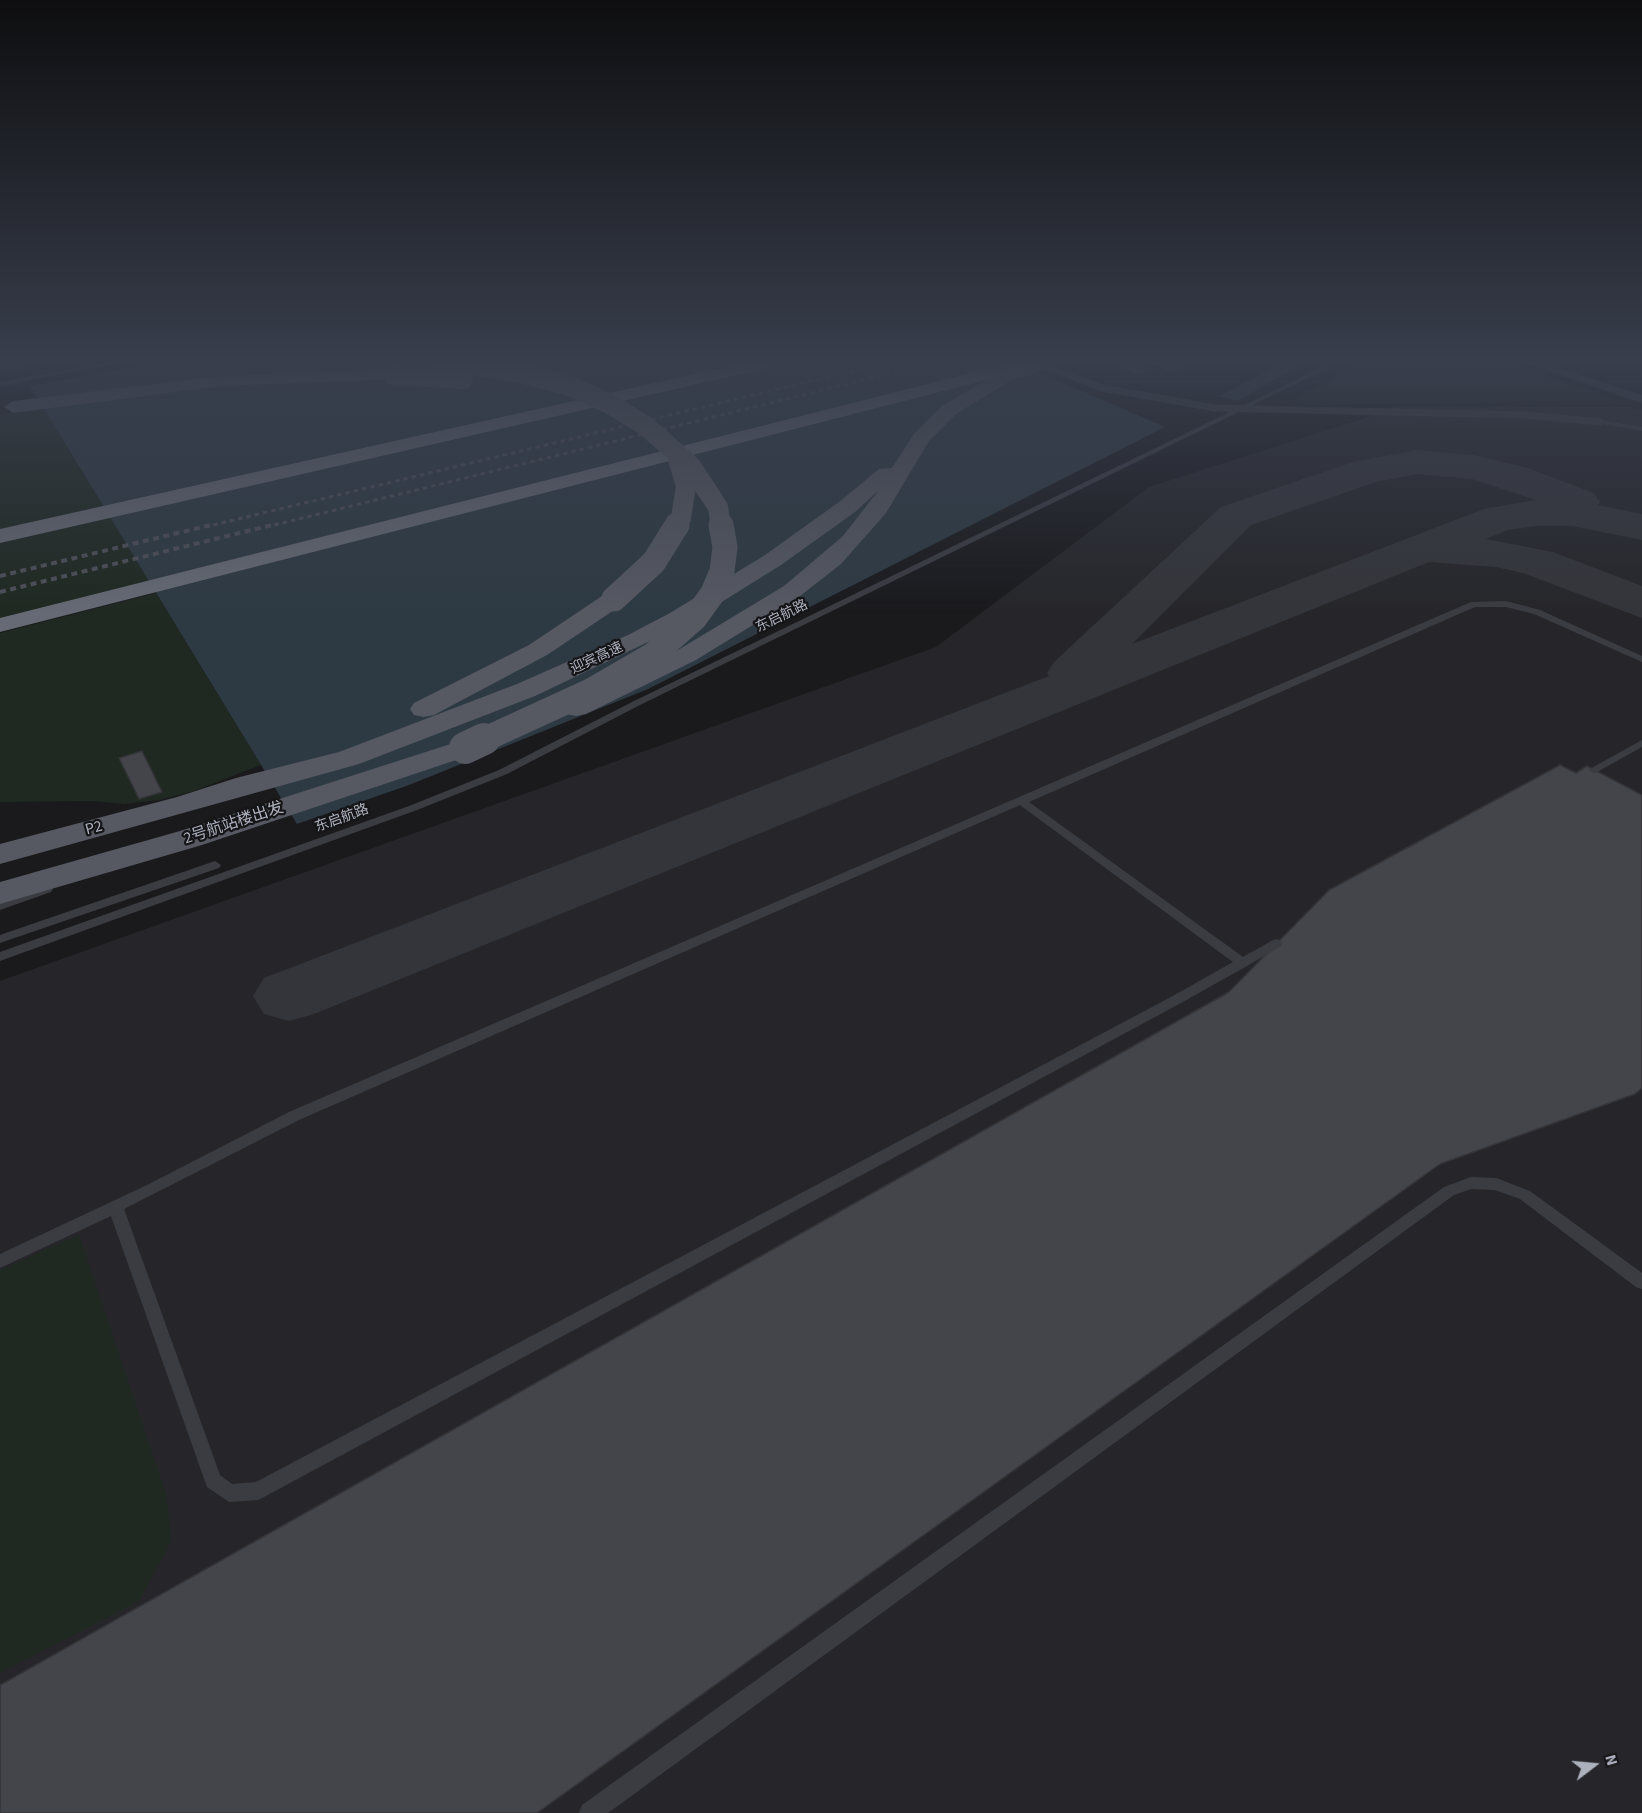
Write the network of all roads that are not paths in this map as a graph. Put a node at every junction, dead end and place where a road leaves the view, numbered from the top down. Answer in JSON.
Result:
{"nodes":[{"id":1,"x":410,"y":444,"type":"edge"},
{"id":2,"x":666,"y":444,"type":"edge"},
{"id":3,"x":667,"y":444,"type":"edge"},
{"id":4,"x":715,"y":444,"type":"edge"},
{"id":5,"x":915,"y":444,"type":"edge"},
{"id":6,"x":918,"y":444,"type":"edge"},
{"id":7,"x":1170,"y":444,"type":"edge"},
{"id":8,"x":0,"y":536,"type":"edge"},
{"id":9,"x":10,"y":623,"type":"edge"},
{"id":10,"x":1642,"y":659,"type":"edge"},
{"id":11,"x":1642,"y":743,"type":"edge"},
{"id":12,"x":465,"y":748,"type":"junction"},
{"id":13,"x":1593,"y":770,"type":"dead end"},
{"id":14,"x":226,"y":792,"type":"junction"},
{"id":15,"x":1022,"y":802,"type":"junction"},
{"id":16,"x":190,"y":838,"type":"junction"},
{"id":17,"x":0,"y":854,"type":"edge"},
{"id":18,"x":215,"y":865,"type":"dead end"},
{"id":19,"x":0,"y":892,"type":"edge"},
{"id":20,"x":0,"y":906,"type":"edge"},
{"id":21,"x":0,"y":939,"type":"edge"},
{"id":22,"x":1276,"y":943,"type":"dead end"},
{"id":23,"x":0,"y":957,"type":"edge"},
{"id":24,"x":1243,"y":963,"type":"junction"},
{"id":25,"x":115,"y":1206,"type":"junction"},
{"id":26,"x":0,"y":1261,"type":"edge"},
{"id":27,"x":1642,"y":1282,"type":"edge"},
{"id":28,"x":590,"y":1813,"type":"edge"}],
"edges":[{"from":1,"to":8,"type":"highway","bridge":true},
{"from":2,"to":14,"type":"main road","bridge":true},
{"from":3,"to":12,"type":"main road","bridge":true},
{"from":4,"to":9,"type":"highway","bridge":true},
{"from":5,"to":14,"type":"main road","name":"迎宾高速","bridge":true},
{"from":6,"to":12,"type":"main road","name":"迎宾高速","bridge":true},
{"from":7,"to":23,"type":"lane","name":"东启航路"},
{"from":10,"to":15,"type":"lane"},
{"from":11,"to":13,"type":"lane"},
{"from":12,"to":16,"type":"main road","name":"2号航站楼出发"},
{"from":14,"to":17,"type":"main road","name":"P2"},
{"from":15,"to":24,"type":"lane"},
{"from":15,"to":25,"type":"lane"},
{"from":16,"to":19,"type":"main road","name":"2号航站楼出发"},
{"from":16,"to":20,"type":"lane"},
{"from":18,"to":21,"type":"lane"},
{"from":22,"to":24,"type":"lane"},
{"from":24,"to":25,"type":"lane"},
{"from":25,"to":26,"type":"lane"},
{"from":27,"to":28,"type":"lane"}]}
